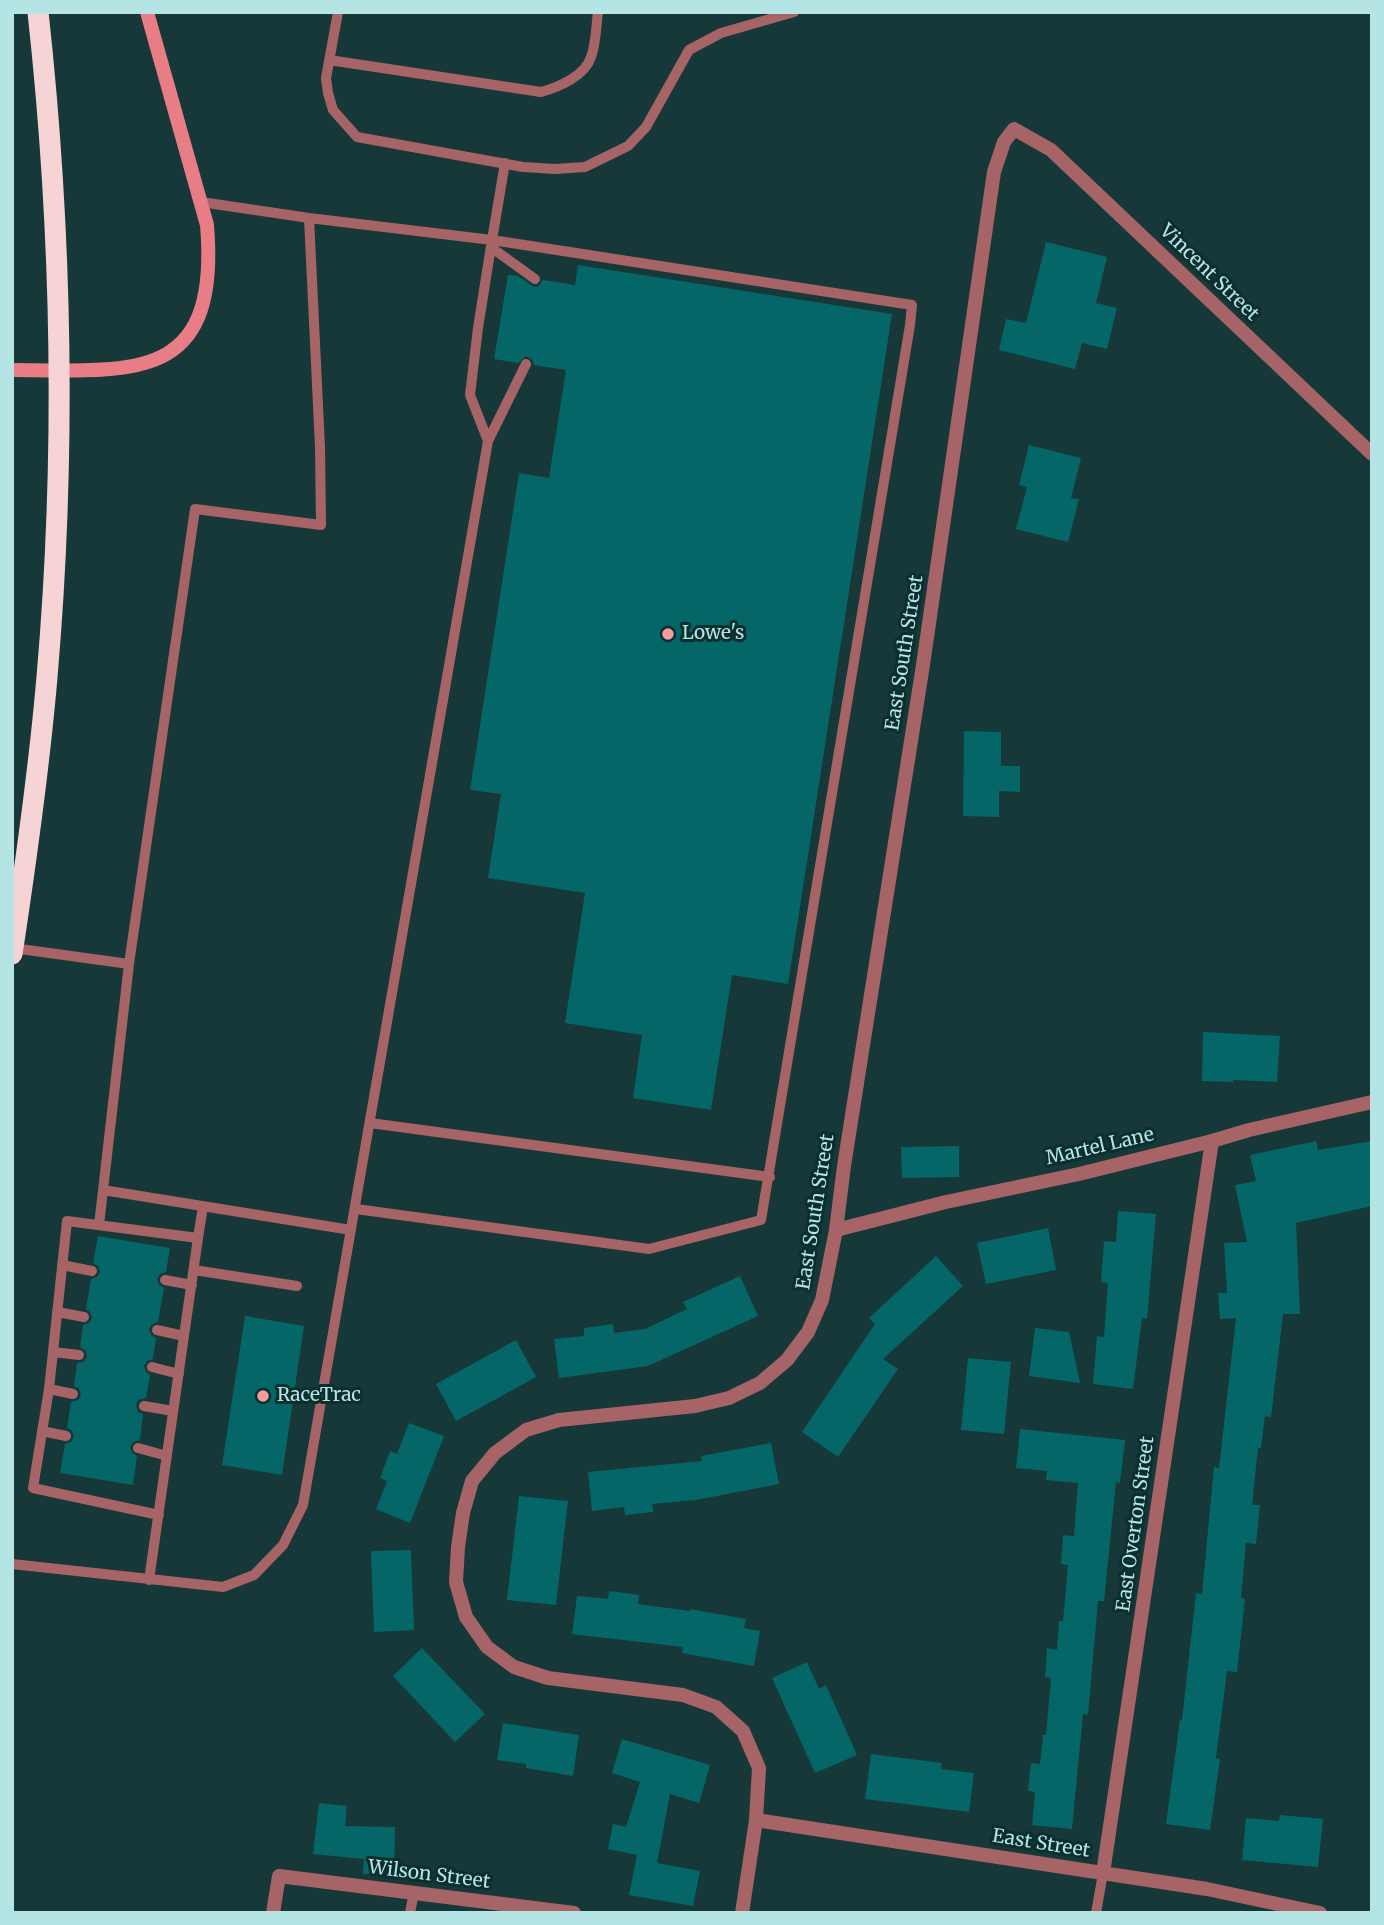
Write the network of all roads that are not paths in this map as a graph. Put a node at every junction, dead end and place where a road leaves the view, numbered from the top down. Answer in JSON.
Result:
{"nodes":[{"id":1,"x":38,"y":12,"type":"edge"},
{"id":2,"x":147,"y":12,"type":"edge"},
{"id":3,"x":338,"y":12,"type":"edge"},
{"id":4,"x":598,"y":12,"type":"edge"},
{"id":5,"x":794,"y":12,"type":"edge"},
{"id":6,"x":329,"y":60,"type":"junction"},
{"id":7,"x":1014,"y":129,"type":"joint"},
{"id":8,"x":505,"y":163,"type":"junction"},
{"id":9,"x":201,"y":202,"type":"junction"},
{"id":10,"x":309,"y":218,"type":"junction"},
{"id":11,"x":492,"y":244,"type":"junction"},
{"id":12,"x":535,"y":279,"type":"dead end"},
{"id":13,"x":526,"y":364,"type":"dead end"},
{"id":14,"x":12,"y":370,"type":"edge"},
{"id":15,"x":57,"y":370,"type":"junction"},
{"id":16,"x":488,"y":441,"type":"junction"},
{"id":17,"x":1372,"y":454,"type":"edge"},
{"id":18,"x":13,"y":948,"type":"edge"},
{"id":19,"x":12,"y":954,"type":"edge"},
{"id":20,"x":128,"y":964,"type":"junction"},
{"id":21,"x":1372,"y":1101,"type":"edge"},
{"id":22,"x":370,"y":1123,"type":"junction"},
{"id":23,"x":1212,"y":1141,"type":"junction"},
{"id":24,"x":770,"y":1177,"type":"junction"},
{"id":25,"x":103,"y":1190,"type":"junction"},
{"id":26,"x":202,"y":1206,"type":"junction"},
{"id":27,"x":356,"y":1209,"type":"junction"},
{"id":28,"x":99,"y":1225,"type":"junction"},
{"id":29,"x":351,"y":1230,"type":"junction"},
{"id":30,"x":836,"y":1230,"type":"junction"},
{"id":31,"x":198,"y":1238,"type":"junction"},
{"id":32,"x":62,"y":1265,"type":"junction"},
{"id":33,"x":194,"y":1270,"type":"junction"},
{"id":34,"x":92,"y":1271,"type":"dead end"},
{"id":35,"x":165,"y":1280,"type":"dead end"},
{"id":36,"x":192,"y":1285,"type":"junction"},
{"id":37,"x":297,"y":1286,"type":"dead end"},
{"id":38,"x":57,"y":1312,"type":"junction"},
{"id":39,"x":85,"y":1317,"type":"dead end"},
{"id":40,"x":157,"y":1331,"type":"dead end"},
{"id":41,"x":184,"y":1336,"type":"junction"},
{"id":42,"x":53,"y":1352,"type":"junction"},
{"id":43,"x":79,"y":1355,"type":"dead end"},
{"id":44,"x":152,"y":1367,"type":"dead end"},
{"id":45,"x":179,"y":1374,"type":"junction"},
{"id":46,"x":49,"y":1389,"type":"junction"},
{"id":47,"x":73,"y":1394,"type":"dead end"},
{"id":48,"x":144,"y":1406,"type":"dead end"},
{"id":49,"x":173,"y":1411,"type":"junction"},
{"id":50,"x":42,"y":1431,"type":"junction"},
{"id":51,"x":66,"y":1436,"type":"dead end"},
{"id":52,"x":138,"y":1448,"type":"dead end"},
{"id":53,"x":167,"y":1456,"type":"junction"},
{"id":54,"x":159,"y":1515,"type":"junction"},
{"id":55,"x":12,"y":1564,"type":"edge"},
{"id":56,"x":149,"y":1580,"type":"junction"},
{"id":57,"x":756,"y":1820,"type":"junction"},
{"id":58,"x":1103,"y":1873,"type":"junction"},
{"id":59,"x":414,"y":1892,"type":"junction"},
{"id":60,"x":273,"y":1913,"type":"edge"},
{"id":61,"x":410,"y":1913,"type":"edge"},
{"id":62,"x":574,"y":1913,"type":"edge"},
{"id":63,"x":742,"y":1913,"type":"edge"},
{"id":64,"x":1096,"y":1913,"type":"edge"},
{"id":65,"x":1320,"y":1913,"type":"edge"}],
"edges":[{"from":1,"to":15,"type":"highway"},
{"from":2,"to":9,"type":"street"},
{"from":3,"to":6,"type":"lane"},
{"from":4,"to":6,"type":"lane"},
{"from":5,"to":8,"type":"lane"},
{"from":6,"to":8,"type":"lane"},
{"from":7,"to":17,"type":"street","name":"Vincent Street"},
{"from":7,"to":30,"type":"street","name":"East South Street"},
{"from":8,"to":11,"type":"lane"},
{"from":9,"to":10,"type":"lane"},
{"from":9,"to":15,"type":"street"},
{"from":10,"to":11,"type":"lane"},
{"from":10,"to":20,"type":"lane"},
{"from":11,"to":12,"type":"lane"},
{"from":11,"to":16,"type":"lane"},
{"from":11,"to":24,"type":"lane"},
{"from":13,"to":16,"type":"lane"},
{"from":14,"to":15,"type":"street"},
{"from":15,"to":18,"type":"highway"},
{"from":16,"to":22,"type":"lane"},
{"from":18,"to":19,"type":"highway"},
{"from":18,"to":20,"type":"lane"},
{"from":20,"to":25,"type":"lane"},
{"from":21,"to":23,"type":"street","name":"Martel Lane"},
{"from":22,"to":24,"type":"lane"},
{"from":22,"to":27,"type":"lane"},
{"from":23,"to":30,"type":"street","name":"Martel Lane"},
{"from":23,"to":58,"type":"street","name":"East Overton Street"},
{"from":24,"to":27,"type":"lane"},
{"from":25,"to":26,"type":"lane"},
{"from":25,"to":28,"type":"lane"},
{"from":26,"to":29,"type":"lane"},
{"from":26,"to":31,"type":"lane"},
{"from":27,"to":29,"type":"lane"},
{"from":28,"to":31,"type":"lane"},
{"from":28,"to":32,"type":"lane"},
{"from":29,"to":56,"type":"lane"},
{"from":30,"to":57,"type":"street","name":"East South Street"},
{"from":31,"to":33,"type":"lane"},
{"from":32,"to":34,"type":"lane"},
{"from":32,"to":38,"type":"lane"},
{"from":33,"to":36,"type":"lane"},
{"from":33,"to":37,"type":"lane"},
{"from":35,"to":36,"type":"lane"},
{"from":36,"to":41,"type":"lane"},
{"from":38,"to":39,"type":"lane"},
{"from":38,"to":42,"type":"lane"},
{"from":40,"to":41,"type":"lane"},
{"from":41,"to":45,"type":"lane"},
{"from":42,"to":43,"type":"lane"},
{"from":42,"to":46,"type":"lane"},
{"from":44,"to":45,"type":"lane"},
{"from":45,"to":49,"type":"lane"},
{"from":46,"to":47,"type":"lane"},
{"from":46,"to":50,"type":"lane"},
{"from":48,"to":49,"type":"lane"},
{"from":49,"to":53,"type":"lane"},
{"from":50,"to":51,"type":"lane"},
{"from":50,"to":54,"type":"lane"},
{"from":52,"to":53,"type":"lane"},
{"from":53,"to":54,"type":"lane"},
{"from":54,"to":56,"type":"lane"},
{"from":55,"to":56,"type":"lane"},
{"from":57,"to":58,"type":"street","name":"East Street"},
{"from":57,"to":63,"type":"street","name":"East South Street"},
{"from":58,"to":64,"type":"lane","name":"East Overton Street"},
{"from":58,"to":65,"type":"street","name":"East Street"},
{"from":59,"to":60,"type":"street","name":"Wilson Street"},
{"from":59,"to":61,"type":"lane"},
{"from":59,"to":62,"type":"street","name":"Wilson Street"}]}
